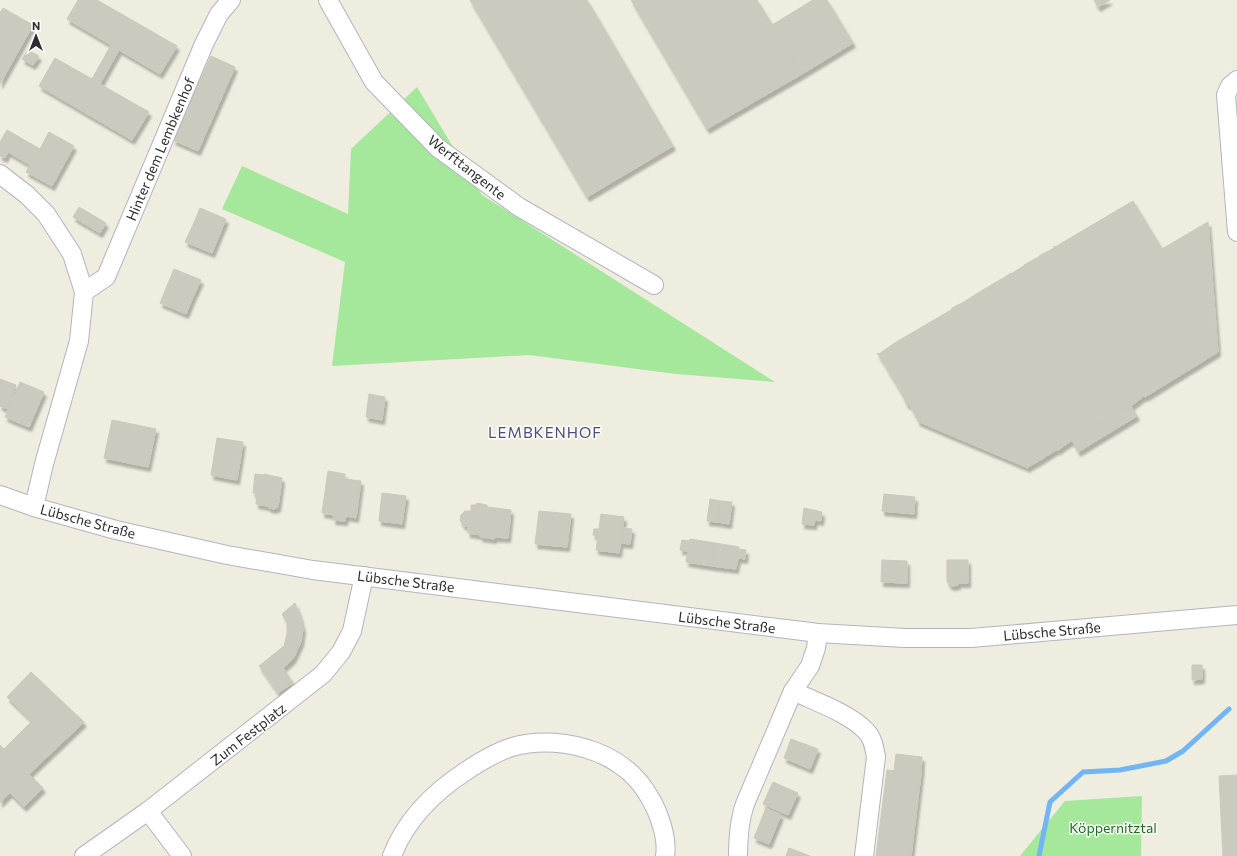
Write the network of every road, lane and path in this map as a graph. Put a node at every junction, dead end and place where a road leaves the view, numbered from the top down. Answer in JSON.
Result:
{"nodes":[{"id":1,"x":231,"y":0,"type":"edge"},
{"id":2,"x":328,"y":0,"type":"edge"},
{"id":3,"x":1237,"y":80,"type":"edge"},
{"id":4,"x":0,"y":174,"type":"edge"},
{"id":5,"x":1237,"y":232,"type":"edge"},
{"id":6,"x":654,"y":285,"type":"dead end"},
{"id":7,"x":84,"y":292,"type":"junction"},
{"id":8,"x":0,"y":495,"type":"edge"},
{"id":9,"x":34,"y":507,"type":"junction"},
{"id":10,"x":364,"y":576,"type":"junction"},
{"id":11,"x":1237,"y":614,"type":"edge"},
{"id":12,"x":818,"y":633,"type":"junction"},
{"id":13,"x":793,"y":691,"type":"junction"},
{"id":14,"x":148,"y":811,"type":"junction"},
{"id":15,"x":84,"y":856,"type":"edge"},
{"id":16,"x":182,"y":856,"type":"edge"},
{"id":17,"x":392,"y":856,"type":"edge"},
{"id":18,"x":665,"y":856,"type":"edge"},
{"id":19,"x":738,"y":856,"type":"edge"},
{"id":20,"x":864,"y":856,"type":"edge"}],
"edges":[{"from":1,"to":7,"type":"street","name":"Hinter dem Lembkenhof"},
{"from":2,"to":6,"type":"street","name":"Werfttangente"},
{"from":3,"to":5,"type":"street"},
{"from":4,"to":7,"type":"street"},
{"from":7,"to":9,"type":"street"},
{"from":8,"to":9,"type":"street","name":"Lübsche Straße"},
{"from":9,"to":10,"type":"street","name":"Lübsche Straße"},
{"from":10,"to":12,"type":"street","name":"Lübsche Straße"},
{"from":10,"to":14,"type":"street","name":"Zum Festplatz"},
{"from":11,"to":12,"type":"street","name":"Lübsche Straße"},
{"from":12,"to":13,"type":"street"},
{"from":13,"to":19,"type":"street"},
{"from":13,"to":20,"type":"street"},
{"from":14,"to":15,"type":"street","name":"Zum Festplatz"},
{"from":14,"to":16,"type":"street"},
{"from":17,"to":18,"type":"street"}]}
